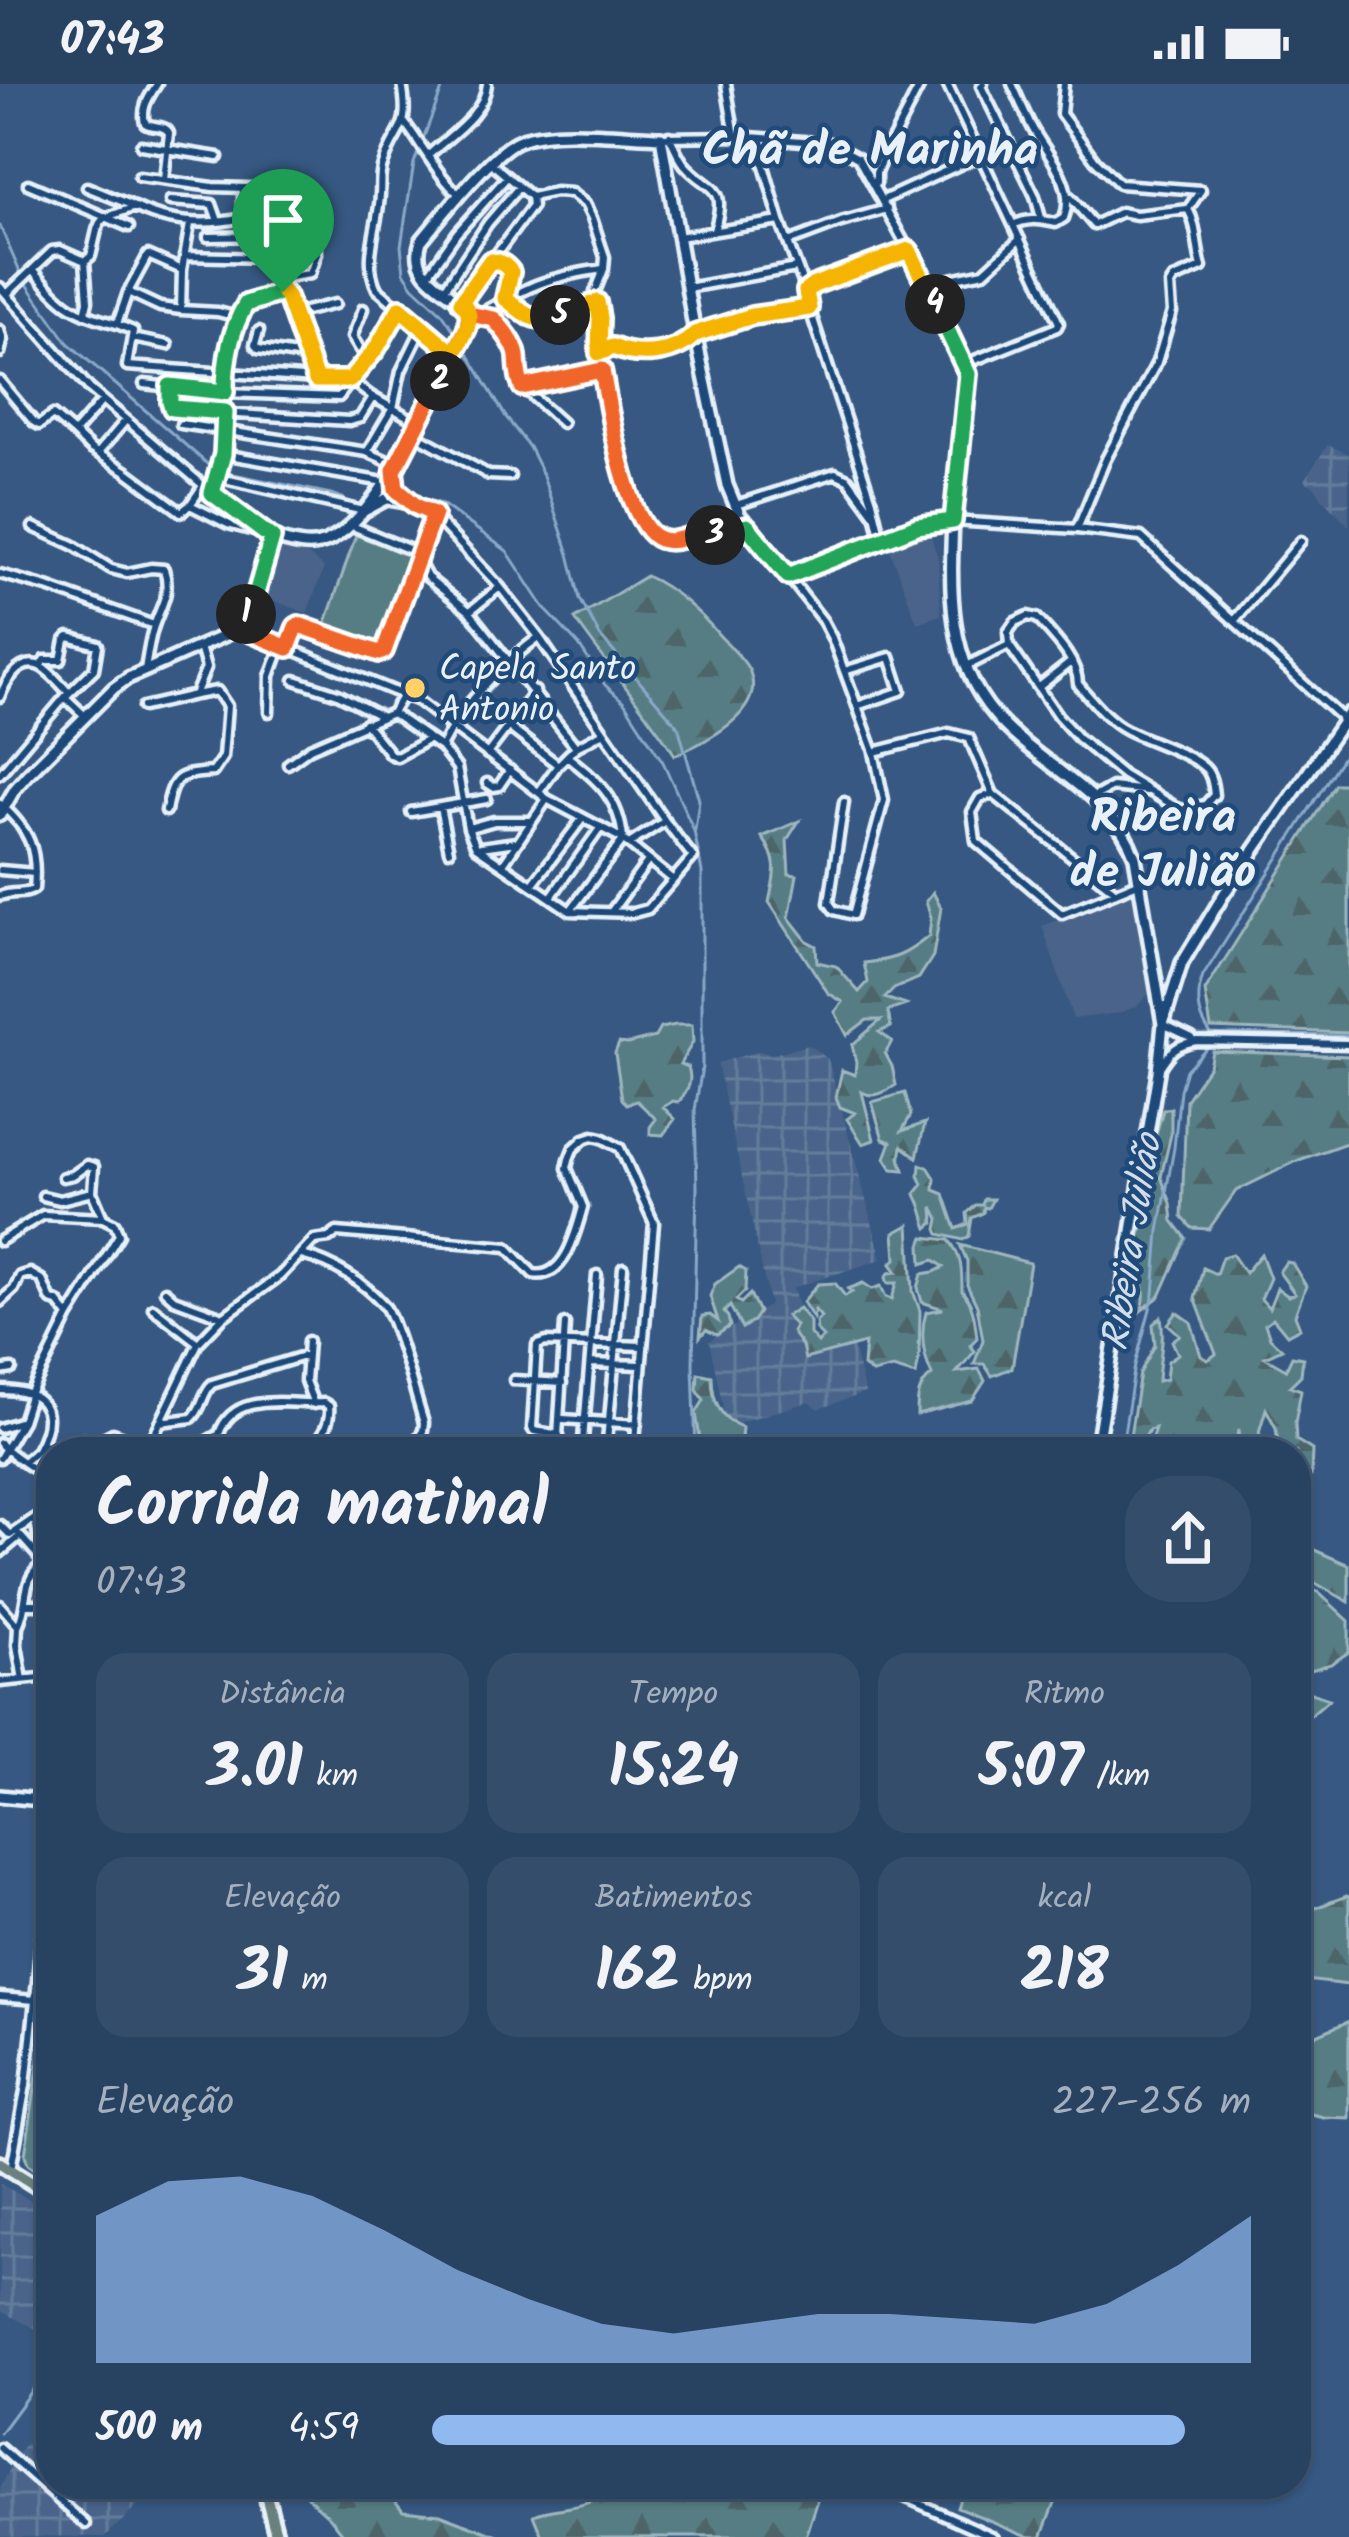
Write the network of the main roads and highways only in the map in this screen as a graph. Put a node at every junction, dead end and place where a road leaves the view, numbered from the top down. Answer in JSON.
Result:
{"nodes":[{"id":1,"x":5,"y":2166,"type":"edge"},
{"id":2,"x":36,"y":2186,"type":"edge"},
{"id":3,"x":267,"y":2499,"type":"edge"},
{"id":4,"x":278,"y":2537,"type":"edge"}],
"edges":[{"from":1,"to":2,"type":"main road"},
{"from":3,"to":4,"type":"main road"}]}
